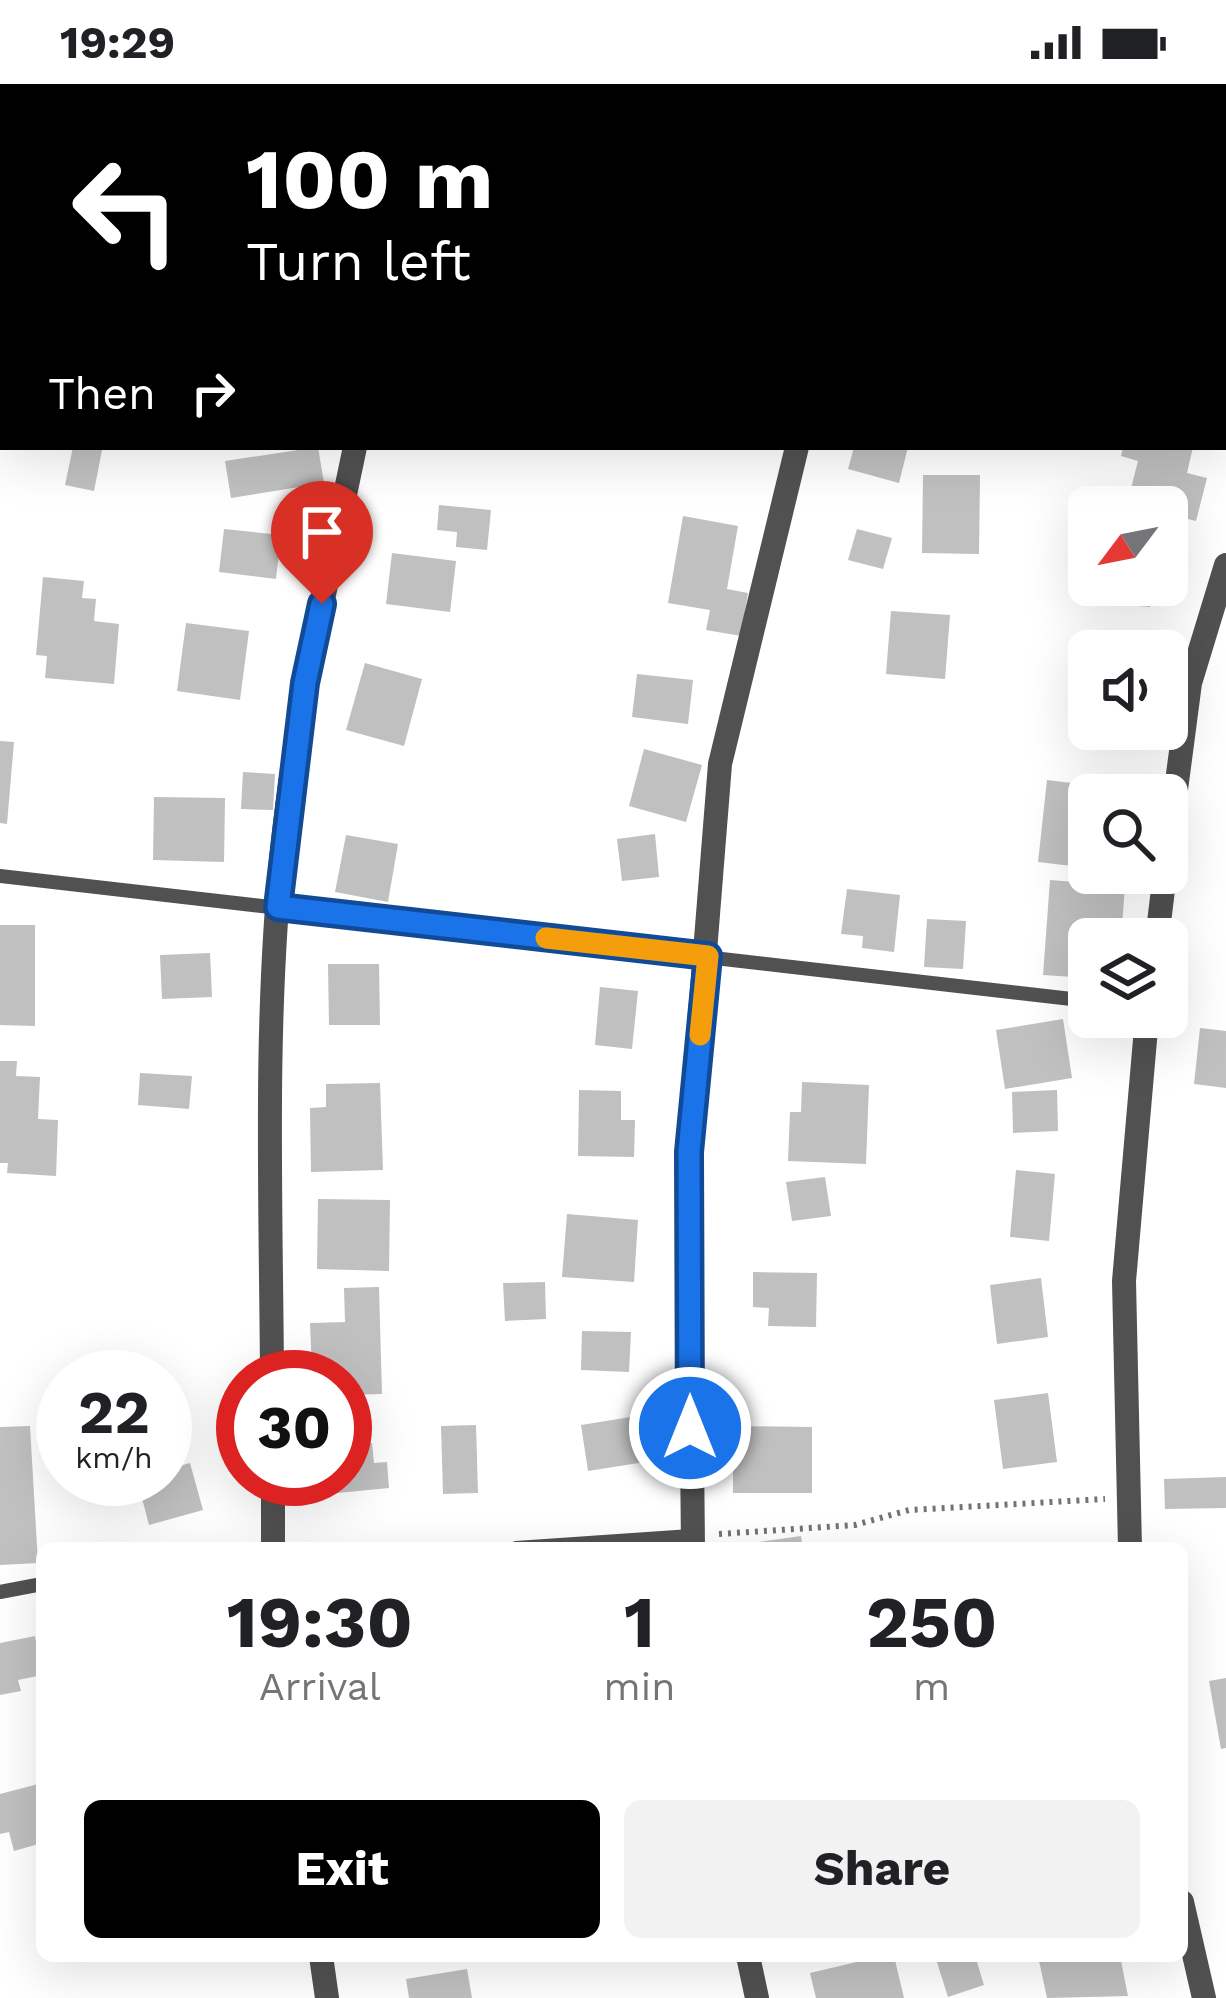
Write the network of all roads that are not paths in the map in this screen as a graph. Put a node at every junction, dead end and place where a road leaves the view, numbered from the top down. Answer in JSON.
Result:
{"nodes":[{"id":1,"x":354,"y":450,"type":"edge"},
{"id":2,"x":796,"y":450,"type":"edge"},
{"id":3,"x":1226,"y":565,"type":"edge"},
{"id":4,"x":1178,"y":774,"type":"edge"},
{"id":5,"x":0,"y":877,"type":"edge"},
{"id":6,"x":278,"y":907,"type":"junction"},
{"id":7,"x":708,"y":956,"type":"junction"},
{"id":8,"x":1068,"y":999,"type":"edge"},
{"id":9,"x":1145,"y":1038,"type":"edge"},
{"id":10,"x":272,"y":1350,"type":"edge"},
{"id":11,"x":272,"y":1506,"type":"edge"},
{"id":12,"x":273,"y":1542,"type":"edge"},
{"id":13,"x":692,"y":1542,"type":"edge"},
{"id":14,"x":1130,"y":1542,"type":"edge"},
{"id":15,"x":36,"y":1585,"type":"edge"},
{"id":16,"x":0,"y":1592,"type":"edge"},
{"id":17,"x":1188,"y":1929,"type":"edge"},
{"id":18,"x":322,"y":1962,"type":"edge"},
{"id":19,"x":749,"y":1962,"type":"edge"},
{"id":20,"x":327,"y":1998,"type":"edge"},
{"id":21,"x":757,"y":1998,"type":"edge"},
{"id":22,"x":1203,"y":1998,"type":"edge"}],
"edges":[{"from":1,"to":6,"type":"street"},
{"from":2,"to":7,"type":"street"},
{"from":3,"to":4,"type":"street"},
{"from":5,"to":6,"type":"lane"},
{"from":6,"to":7,"type":"lane"},
{"from":6,"to":10,"type":"street"},
{"from":7,"to":8,"type":"lane"},
{"from":7,"to":13,"type":"street"},
{"from":9,"to":14,"type":"street"},
{"from":11,"to":12,"type":"street"},
{"from":15,"to":16,"type":"lane"},
{"from":17,"to":22,"type":"street"},
{"from":18,"to":20,"type":"street"},
{"from":19,"to":21,"type":"street"}]}
